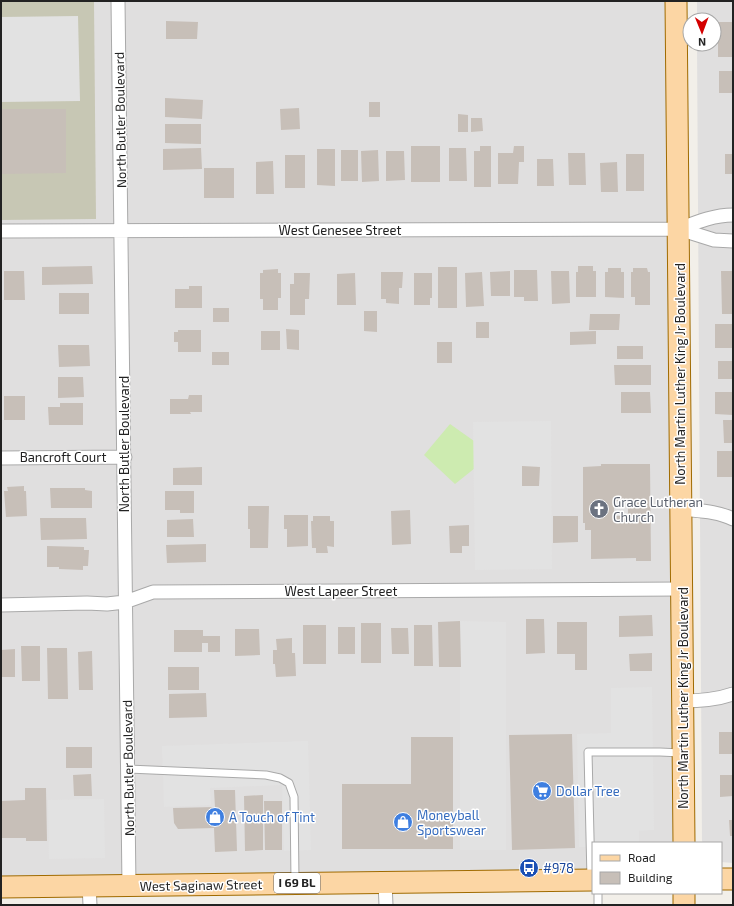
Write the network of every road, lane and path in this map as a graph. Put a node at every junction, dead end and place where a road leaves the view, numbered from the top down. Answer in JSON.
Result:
{"nodes":[{"id":1,"x":118,"y":1,"type":"edge"},
{"id":2,"x":676,"y":1,"type":"edge"},
{"id":3,"x":733,"y":215,"type":"edge"},
{"id":4,"x":679,"y":229,"type":"junction"},
{"id":5,"x":122,"y":230,"type":"junction"},
{"id":6,"x":1,"y":232,"type":"edge"},
{"id":7,"x":733,"y":241,"type":"edge"},
{"id":8,"x":125,"y":457,"type":"junction"},
{"id":9,"x":1,"y":458,"type":"edge"},
{"id":10,"x":681,"y":510,"type":"junction"},
{"id":11,"x":733,"y":519,"type":"edge"},
{"id":12,"x":682,"y":589,"type":"junction"},
{"id":13,"x":125,"y":602,"type":"junction"},
{"id":14,"x":1,"y":605,"type":"edge"},
{"id":15,"x":733,"y":694,"type":"edge"},
{"id":16,"x":682,"y":701,"type":"junction"},
{"id":17,"x":683,"y":753,"type":"junction"},
{"id":18,"x":128,"y":769,"type":"junction"},
{"id":19,"x":592,"y":842,"type":"edge"},
{"id":20,"x":684,"y":842,"type":"edge"},
{"id":21,"x":722,"y":879,"type":"edge"},
{"id":22,"x":733,"y":879,"type":"edge"},
{"id":23,"x":295,"y":883,"type":"junction"},
{"id":24,"x":385,"y":883,"type":"junction"},
{"id":25,"x":592,"y":884,"type":"edge"},
{"id":26,"x":128,"y":886,"type":"junction"},
{"id":27,"x":1,"y":887,"type":"edge"},
{"id":28,"x":596,"y":894,"type":"edge"},
{"id":29,"x":684,"y":894,"type":"edge"},
{"id":30,"x":89,"y":896,"type":"edge"},
{"id":31,"x":386,"y":905,"type":"edge"},
{"id":32,"x":598,"y":905,"type":"edge"},
{"id":33,"x":684,"y":905,"type":"edge"}],
"edges":[{"from":1,"to":5,"type":"street","name":"North Butler Boulevard"},
{"from":2,"to":4,"type":"main road","name":"North Martin Luther King Jr Boulevard"},
{"from":3,"to":4,"type":"street"},
{"from":4,"to":5,"type":"street","name":"West Genesee Street"},
{"from":4,"to":7,"type":"street"},
{"from":4,"to":10,"type":"main road","name":"North Martin Luther King Jr Boulevard"},
{"from":5,"to":6,"type":"street","name":"West Genesee Street"},
{"from":5,"to":8,"type":"street","name":"North Butler Boulevard"},
{"from":8,"to":9,"type":"street","name":"Bancroft Court"},
{"from":8,"to":13,"type":"street","name":"North Butler Boulevard"},
{"from":10,"to":11,"type":"street"},
{"from":10,"to":12,"type":"main road","name":"North Martin Luther King Jr Boulevard"},
{"from":12,"to":13,"type":"street","name":"West Lapeer Street"},
{"from":12,"to":16,"type":"main road","name":"North Martin Luther King Jr Boulevard"},
{"from":13,"to":14,"type":"street","name":"West Lapeer Street"},
{"from":13,"to":18,"type":"street","name":"North Butler Boulevard"},
{"from":15,"to":16,"type":"street"},
{"from":16,"to":17,"type":"main road","name":"North Martin Luther King Jr Boulevard"},
{"from":17,"to":19,"type":"lane"},
{"from":17,"to":20,"type":"main road","name":"North Martin Luther King Jr Boulevard"},
{"from":18,"to":23,"type":"lane"},
{"from":18,"to":26,"type":"street","name":"North Butler Boulevard"},
{"from":21,"to":22,"type":"main road"},
{"from":23,"to":24,"type":"main road","name":"West Saginaw Street","number":"I 69 BL"},
{"from":23,"to":26,"type":"main road","name":"West Saginaw Street","number":"I 69 BL"},
{"from":24,"to":25,"type":"main road","name":"West Saginaw Street","number":"I 69 BL"},
{"from":24,"to":31,"type":"street"},
{"from":26,"to":30,"type":"main road","name":"West Saginaw Street","number":"I 69 BL"},
{"from":27,"to":30,"type":"main road","name":"West Saginaw Street","number":"I 69 BL"},
{"from":28,"to":32,"type":"lane"},
{"from":29,"to":33,"type":"main road"}]}
